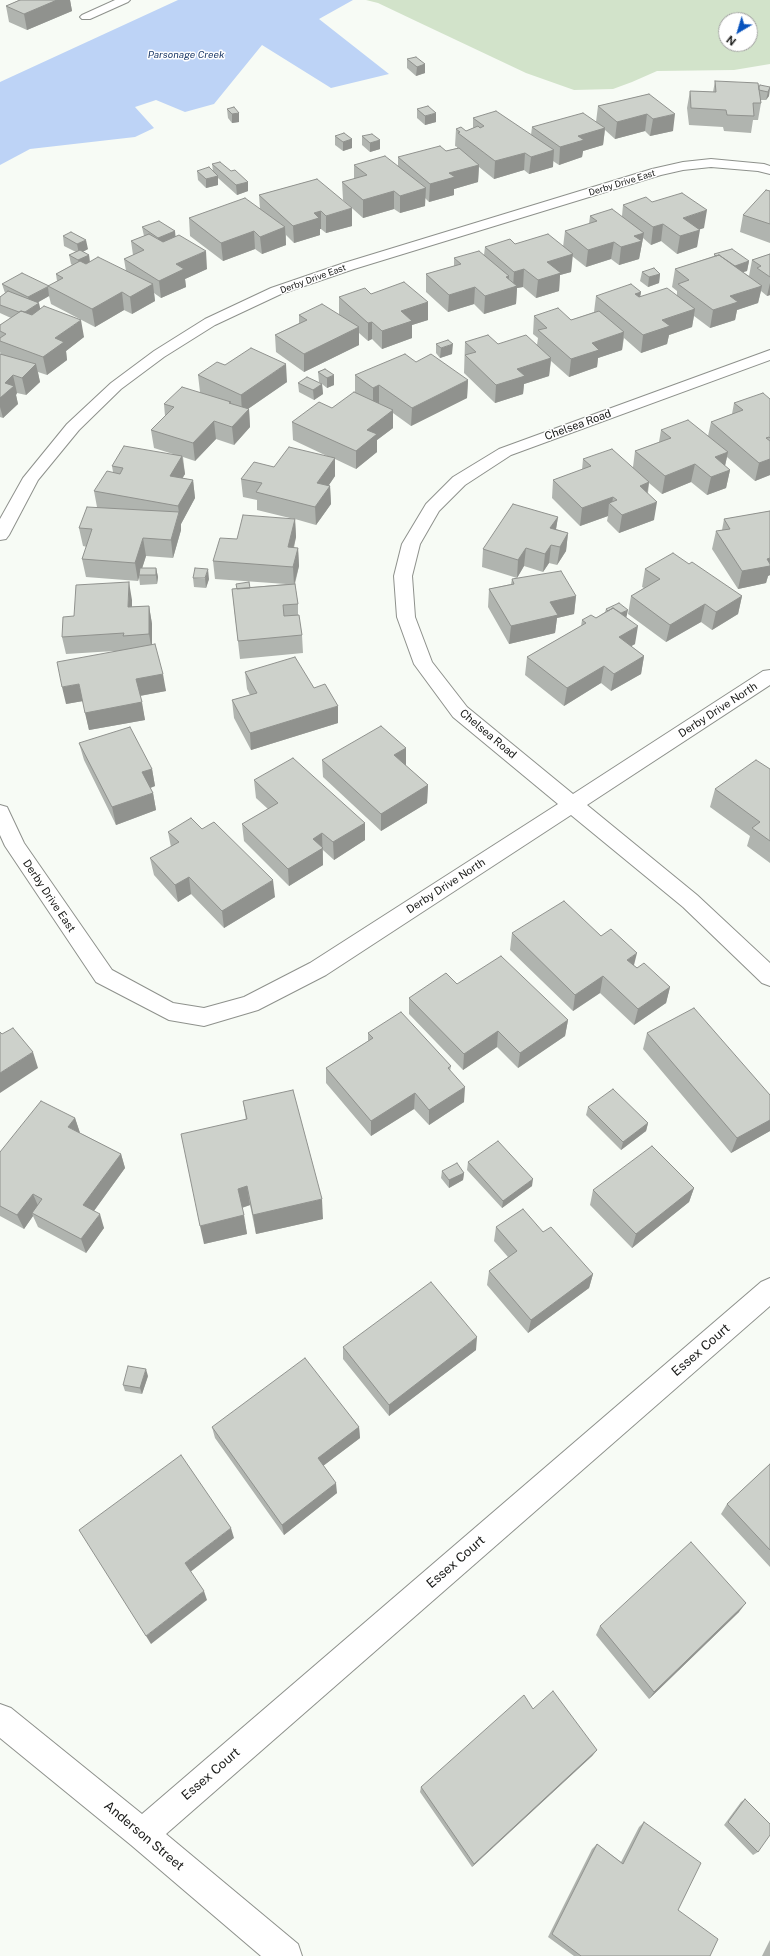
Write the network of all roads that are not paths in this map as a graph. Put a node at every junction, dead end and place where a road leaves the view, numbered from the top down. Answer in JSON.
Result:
{"nodes":[{"id":1,"x":124,"y":0,"type":"edge"},
{"id":2,"x":86,"y":17,"type":"dead end"},
{"id":3,"x":770,"y":170,"type":"edge"},
{"id":4,"x":770,"y":355,"type":"edge"},
{"id":5,"x":0,"y":535,"type":"edge"},
{"id":6,"x":770,"y":676,"type":"edge"},
{"id":7,"x":572,"y":805,"type":"junction"},
{"id":8,"x":0,"y":812,"type":"edge"},
{"id":9,"x":104,"y":976,"type":"joint"},
{"id":10,"x":770,"y":977,"type":"edge"},
{"id":11,"x":770,"y":1290,"type":"edge"},
{"id":12,"x":0,"y":1719,"type":"edge"},
{"id":13,"x":142,"y":1834,"type":"junction"},
{"id":14,"x":286,"y":1956,"type":"edge"}],
"edges":[{"from":1,"to":2,"type":"street"},
{"from":3,"to":5,"type":"street","name":"Derby Drive East"},
{"from":4,"to":7,"type":"street","name":"Chelsea Road"},
{"from":6,"to":7,"type":"street","name":"Derby Drive North"},
{"from":7,"to":9,"type":"street","name":"Derby Drive North"},
{"from":7,"to":10,"type":"street","name":"Chelsea Road"},
{"from":8,"to":9,"type":"street","name":"Derby Drive East"},
{"from":11,"to":13,"type":"street","name":"Essex Court"},
{"from":12,"to":13,"type":"street","name":"Anderson Street"},
{"from":13,"to":14,"type":"street","name":"Anderson Street"}]}
